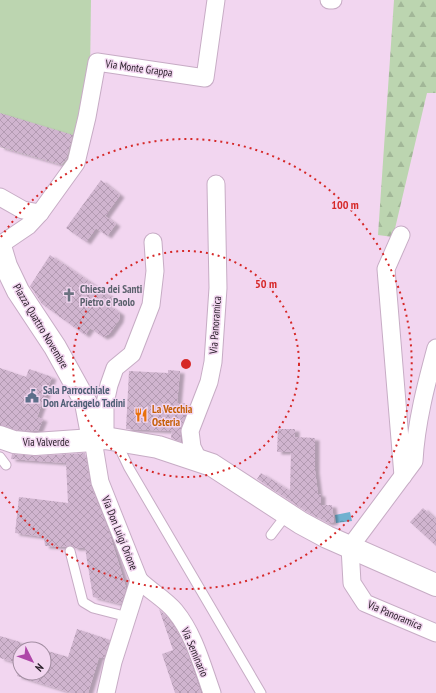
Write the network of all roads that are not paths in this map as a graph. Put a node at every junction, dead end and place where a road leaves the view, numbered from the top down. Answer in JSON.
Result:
{"nodes":[{"id":1,"x":216,"y":0,"type":"edge"},
{"id":2,"x":328,"y":0,"type":"edge"},
{"id":3,"x":333,"y":0,"type":"edge"},
{"id":4,"x":76,"y":163,"type":"joint"},
{"id":5,"x":216,"y":184,"type":"dead end"},
{"id":6,"x":0,"y":198,"type":"edge"},
{"id":7,"x":40,"y":213,"type":"junction"},
{"id":8,"x":401,"y":234,"type":"dead end"},
{"id":9,"x":153,"y":242,"type":"dead end"},
{"id":10,"x":0,"y":246,"type":"edge"},
{"id":11,"x":436,"y":348,"type":"edge"},
{"id":12,"x":0,"y":437,"type":"edge"},
{"id":13,"x":105,"y":439,"type":"junction"},
{"id":14,"x":0,"y":457,"type":"edge"},
{"id":15,"x":199,"y":461,"type":"junction"},
{"id":16,"x":6,"y":465,"type":"dead end"},
{"id":17,"x":403,"y":476,"type":"junction"},
{"id":18,"x":287,"y":514,"type":"junction"},
{"id":19,"x":271,"y":535,"type":"dead end"},
{"id":20,"x":350,"y":547,"type":"junction"},
{"id":21,"x":70,"y":551,"type":"dead end"},
{"id":22,"x":139,"y":580,"type":"junction"},
{"id":23,"x":436,"y":585,"type":"edge"},
{"id":24,"x":128,"y":617,"type":"junction"},
{"id":25,"x":436,"y":633,"type":"edge"},
{"id":26,"x":106,"y":693,"type":"edge"},
{"id":27,"x":212,"y":693,"type":"edge"},
{"id":28,"x":261,"y":693,"type":"edge"}],
"edges":[{"from":1,"to":4,"type":"street","name":"Via Monte Grappa"},
{"from":2,"to":3,"type":"street"},
{"from":4,"to":7,"type":"street","name":"Piazza Quattro Novembre"},
{"from":5,"to":15,"type":"street","name":"Via Panoramica"},
{"from":6,"to":7,"type":"street"},
{"from":7,"to":10,"type":"street","name":"Piazza Quattro Novembre"},
{"from":8,"to":17,"type":"street"},
{"from":9,"to":13,"type":"street"},
{"from":10,"to":13,"type":"street","name":"Piazza Quattro Novembre"},
{"from":11,"to":17,"type":"street"},
{"from":12,"to":13,"type":"street","name":"Via Valverde"},
{"from":13,"to":15,"type":"street"},
{"from":13,"to":22,"type":"street","name":"Via Don Luigi Orione"},
{"from":13,"to":28,"type":"lane"},
{"from":14,"to":16,"type":"lane"},
{"from":15,"to":18,"type":"street"},
{"from":17,"to":20,"type":"street"},
{"from":18,"to":19,"type":"lane"},
{"from":18,"to":20,"type":"street"},
{"from":20,"to":23,"type":"street"},
{"from":20,"to":25,"type":"street","name":"Via Panoramica"},
{"from":21,"to":24,"type":"lane"},
{"from":22,"to":24,"type":"street","name":"Via Don Luigi Orione"},
{"from":22,"to":27,"type":"street","name":"Via Seminario"},
{"from":24,"to":26,"type":"street","name":"Via Don Luigi Orione"}]}
